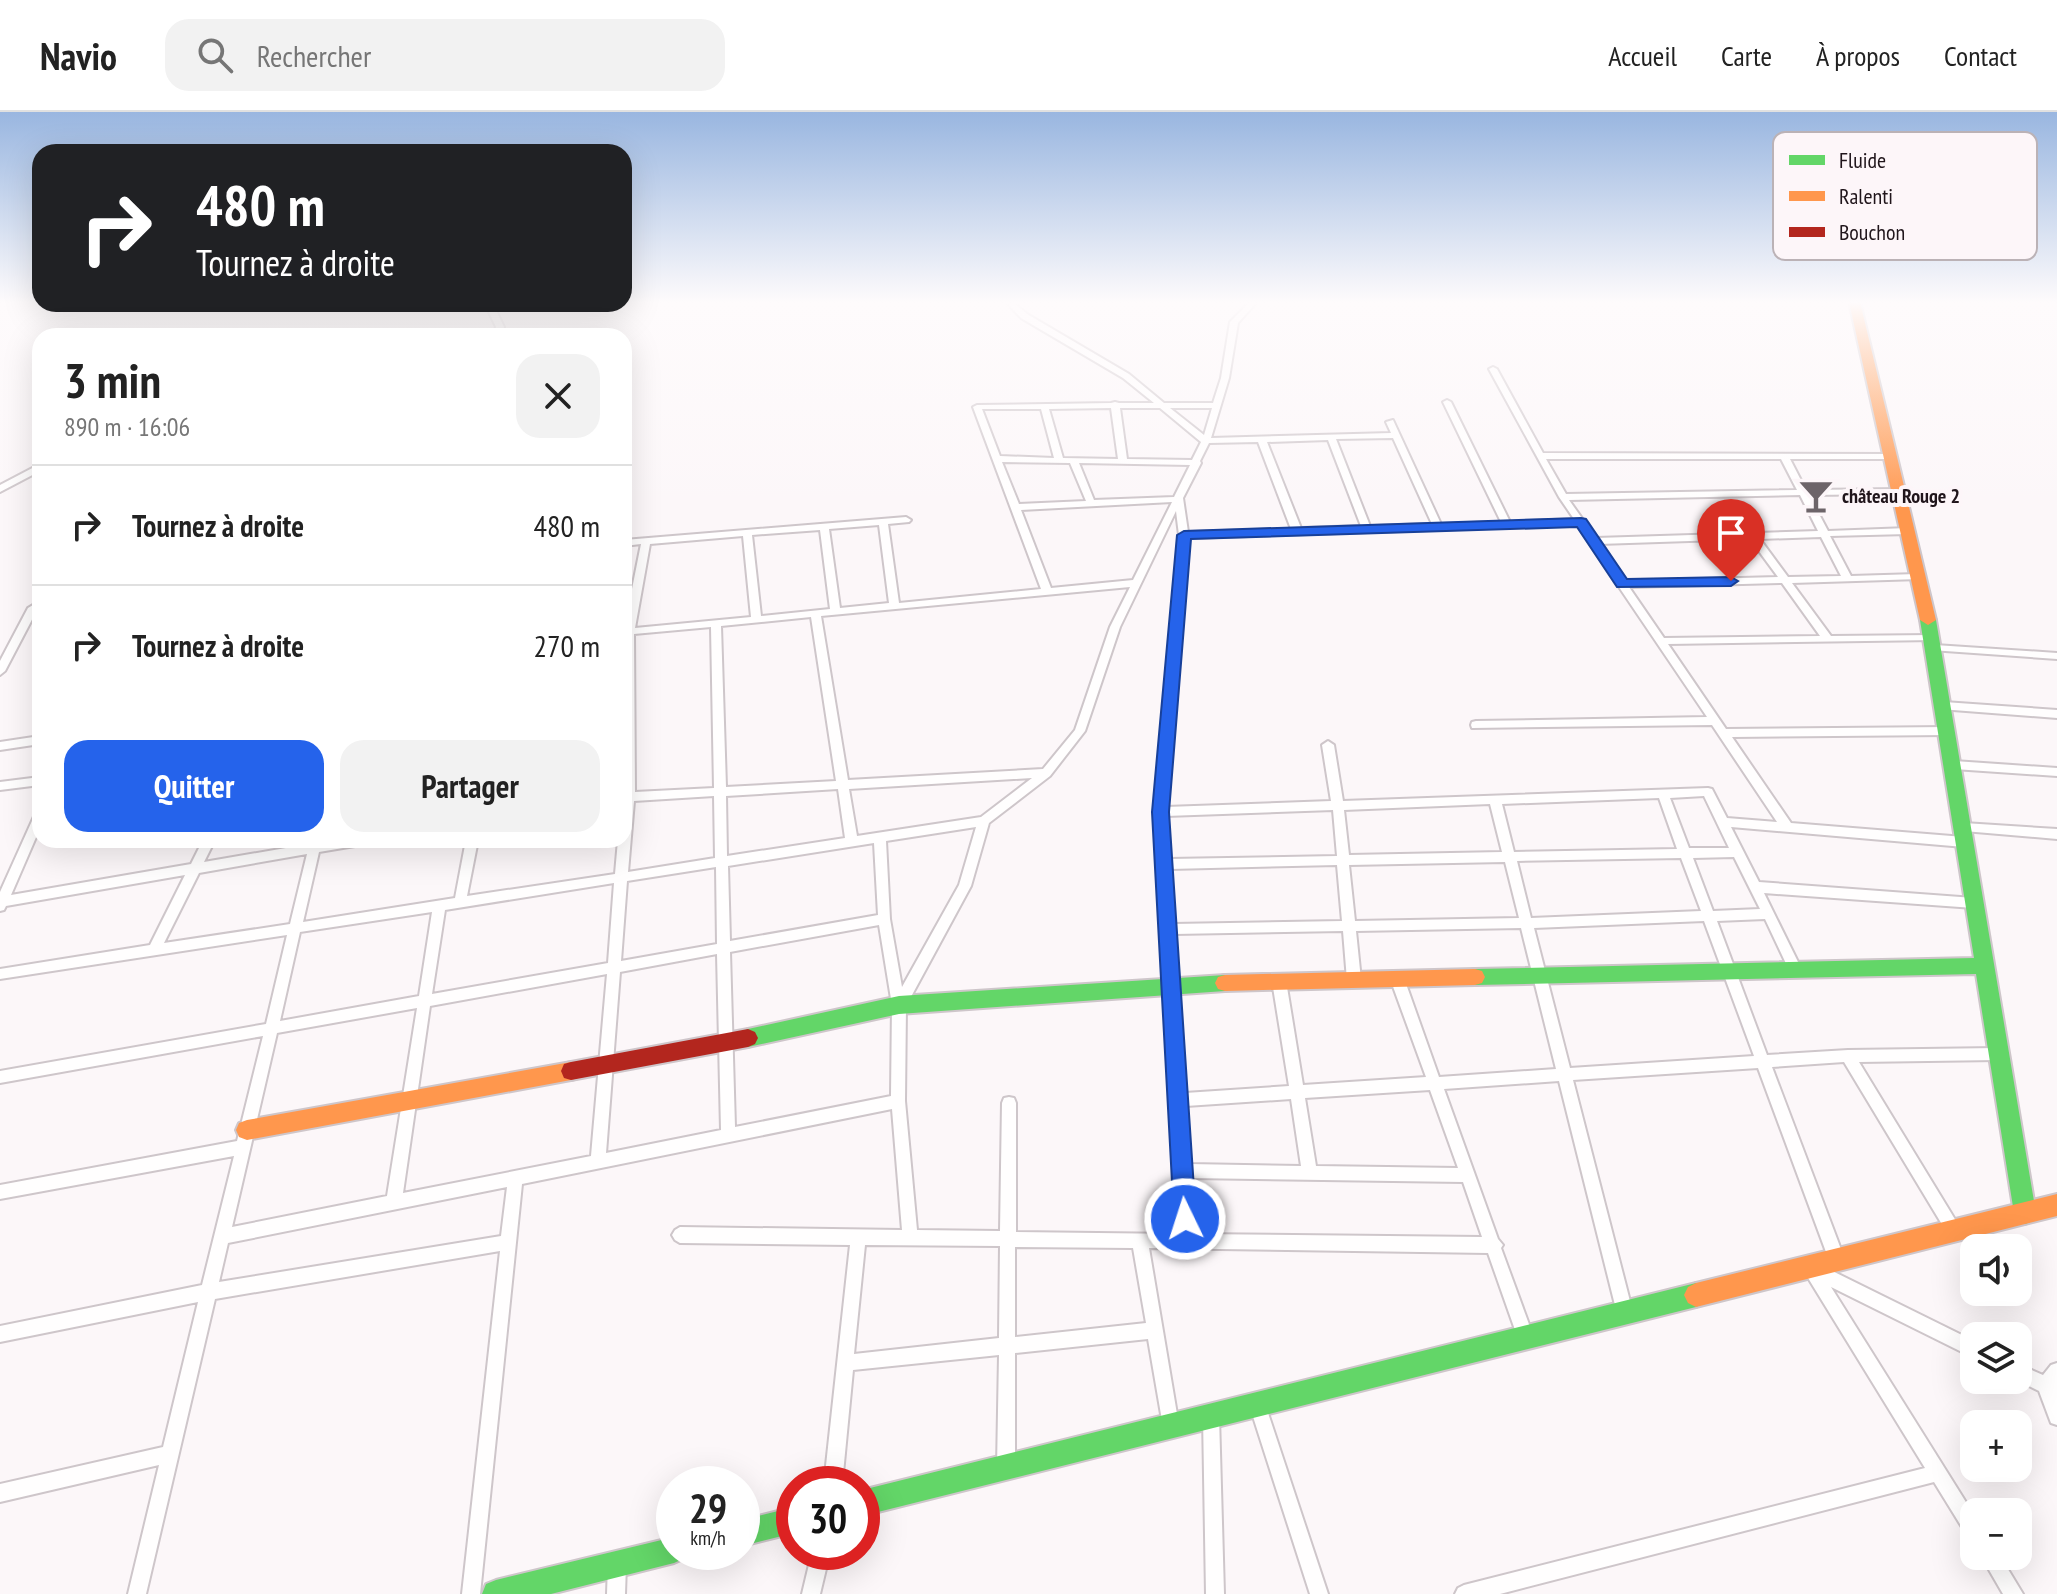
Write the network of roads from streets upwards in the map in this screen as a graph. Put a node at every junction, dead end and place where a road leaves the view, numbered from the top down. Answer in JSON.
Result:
{"nodes":[{"id":1,"x":1116,"y":371,"type":"edge"},
{"id":2,"x":1226,"y":371,"type":"edge"},
{"id":3,"x":1494,"y":371,"type":"edge"},
{"id":4,"x":1871,"y":371,"type":"edge"},
{"id":5,"x":1447,"y":402,"type":"dead end"},
{"id":6,"x":1115,"y":404,"type":"junction"},
{"id":7,"x":1163,"y":404,"type":"junction"},
{"id":8,"x":1217,"y":405,"type":"junction"},
{"id":9,"x":1044,"y":406,"type":"junction"},
{"id":10,"x":1390,"y":422,"type":"dead end"},
{"id":11,"x":1395,"y":435,"type":"junction"},
{"id":12,"x":1331,"y":437,"type":"junction"},
{"id":13,"x":1261,"y":438,"type":"junction"},
{"id":14,"x":1206,"y":441,"type":"junction"},
{"id":15,"x":1543,"y":456,"type":"junction"},
{"id":16,"x":1784,"y":456,"type":"junction"},
{"id":17,"x":1891,"y":456,"type":"junction"},
{"id":18,"x":998,"y":459,"type":"junction"},
{"id":19,"x":1059,"y":460,"type":"junction"},
{"id":20,"x":1073,"y":460,"type":"junction"},
{"id":21,"x":1123,"y":460,"type":"junction"},
{"id":22,"x":1197,"y":463,"type":"junction"},
{"id":23,"x":32,"y":471,"type":"edge"},
{"id":24,"x":0,"y":489,"type":"edge"},
{"id":25,"x":1899,"y":491,"type":"junction"},
{"id":26,"x":1803,"y":492,"type":"junction"},
{"id":27,"x":1563,"y":497,"type":"junction"},
{"id":28,"x":1179,"y":499,"type":"junction"},
{"id":29,"x":1091,"y":503,"type":"junction"},
{"id":30,"x":1018,"y":507,"type":"junction"},
{"id":31,"x":906,"y":520,"type":"dead end"},
{"id":32,"x":883,"y":522,"type":"junction"},
{"id":33,"x":1581,"y":522,"type":"junction"},
{"id":34,"x":1507,"y":524,"type":"junction"},
{"id":35,"x":824,"y":527,"type":"junction"},
{"id":36,"x":1438,"y":527,"type":"junction"},
{"id":37,"x":1367,"y":529,"type":"junction"},
{"id":38,"x":1297,"y":531,"type":"junction"},
{"id":39,"x":1908,"y":531,"type":"junction"},
{"id":40,"x":747,"y":533,"type":"junction"},
{"id":41,"x":1824,"y":534,"type":"junction"},
{"id":42,"x":1184,"y":535,"type":"junction"},
{"id":43,"x":1753,"y":536,"type":"junction"},
{"id":44,"x":646,"y":541,"type":"junction"},
{"id":45,"x":1593,"y":541,"type":"junction"},
{"id":46,"x":632,"y":542,"type":"edge"},
{"id":47,"x":1917,"y":577,"type":"junction"},
{"id":48,"x":1848,"y":579,"type":"junction"},
{"id":49,"x":1785,"y":580,"type":"junction"},
{"id":50,"x":1136,"y":583,"type":"junction"},
{"id":51,"x":1622,"y":584,"type":"junction"},
{"id":52,"x":1047,"y":591,"type":"junction"},
{"id":53,"x":632,"y":604,"type":"edge"},
{"id":54,"x":894,"y":605,"type":"junction"},
{"id":55,"x":32,"y":610,"type":"edge"},
{"id":56,"x":835,"y":611,"type":"junction"},
{"id":57,"x":815,"y":613,"type":"junction"},
{"id":58,"x":756,"y":618,"type":"junction"},
{"id":59,"x":716,"y":622,"type":"junction"},
{"id":60,"x":632,"y":630,"type":"edge"},
{"id":61,"x":1828,"y":639,"type":"junction"},
{"id":62,"x":1661,"y":641,"type":"junction"},
{"id":63,"x":1934,"y":643,"type":"junction"},
{"id":64,"x":4,"y":656,"type":"edge"},
{"id":65,"x":2057,"y":656,"type":"edge"},
{"id":66,"x":0,"y":671,"type":"edge"},
{"id":67,"x":1944,"y":706,"type":"junction"},
{"id":68,"x":2057,"y":714,"type":"edge"},
{"id":69,"x":1715,"y":721,"type":"junction"},
{"id":70,"x":1476,"y":725,"type":"dead end"},
{"id":71,"x":1948,"y":731,"type":"junction"},
{"id":72,"x":1723,"y":733,"type":"junction"},
{"id":73,"x":32,"y":741,"type":"edge"},
{"id":74,"x":1328,"y":745,"type":"dead end"},
{"id":75,"x":0,"y":746,"type":"edge"},
{"id":76,"x":1954,"y":765,"type":"junction"},
{"id":77,"x":2057,"y":772,"type":"edge"},
{"id":78,"x":1046,"y":773,"type":"junction"},
{"id":79,"x":32,"y":782,"type":"edge"},
{"id":80,"x":843,"y":785,"type":"junction"},
{"id":81,"x":0,"y":786,"type":"edge"},
{"id":82,"x":720,"y":792,"type":"junction"},
{"id":83,"x":1663,"y":794,"type":"junction"},
{"id":84,"x":632,"y":797,"type":"edge"},
{"id":85,"x":1495,"y":800,"type":"junction"},
{"id":86,"x":1338,"y":806,"type":"junction"},
{"id":87,"x":1160,"y":812,"type":"junction"},
{"id":88,"x":984,"y":821,"type":"junction"},
{"id":89,"x":1723,"y":822,"type":"junction"},
{"id":90,"x":1787,"y":827,"type":"junction"},
{"id":91,"x":32,"y":833,"type":"edge"},
{"id":92,"x":1964,"y":834,"type":"junction"},
{"id":93,"x":2057,"y":834,"type":"edge"},
{"id":94,"x":880,"y":838,"type":"junction"},
{"id":95,"x":852,"y":842,"type":"junction"},
{"id":96,"x":205,"y":848,"type":"edge"},
{"id":97,"x":290,"y":848,"type":"edge"},
{"id":98,"x":315,"y":848,"type":"edge"},
{"id":99,"x":470,"y":848,"type":"edge"},
{"id":100,"x":623,"y":848,"type":"edge"},
{"id":101,"x":1738,"y":852,"type":"junction"},
{"id":102,"x":1685,"y":853,"type":"junction"},
{"id":103,"x":1509,"y":857,"type":"junction"},
{"id":104,"x":1344,"y":860,"type":"junction"},
{"id":105,"x":722,"y":862,"type":"junction"},
{"id":106,"x":1164,"y":864,"type":"junction"},
{"id":107,"x":195,"y":866,"type":"junction"},
{"id":108,"x":621,"y":878,"type":"junction"},
{"id":109,"x":1755,"y":887,"type":"junction"},
{"id":110,"x":1,"y":903,"type":"edge"},
{"id":111,"x":460,"y":903,"type":"junction"},
{"id":112,"x":1974,"y":903,"type":"junction"},
{"id":113,"x":439,"y":906,"type":"junction"},
{"id":114,"x":1769,"y":914,"type":"junction"},
{"id":115,"x":1709,"y":917,"type":"junction"},
{"id":116,"x":884,"y":919,"type":"junction"},
{"id":117,"x":1526,"y":923,"type":"junction"},
{"id":118,"x":1350,"y":926,"type":"junction"},
{"id":119,"x":295,"y":928,"type":"junction"},
{"id":120,"x":1169,"y":929,"type":"junction"},
{"id":121,"x":722,"y":948,"type":"junction"},
{"id":122,"x":154,"y":950,"type":"junction"},
{"id":123,"x":1984,"y":966,"type":"junction"},
{"id":124,"x":612,"y":967,"type":"junction"},
{"id":125,"x":1795,"y":968,"type":"junction"},
{"id":126,"x":1729,"y":969,"type":"junction"},
{"id":127,"x":0,"y":974,"type":"edge"},
{"id":128,"x":1539,"y":975,"type":"junction"},
{"id":129,"x":1354,"y":980,"type":"junction"},
{"id":130,"x":1279,"y":981,"type":"junction"},
{"id":131,"x":1398,"y":981,"type":"junction"},
{"id":132,"x":1171,"y":984,"type":"junction"},
{"id":133,"x":423,"y":1001,"type":"junction"},
{"id":134,"x":899,"y":1005,"type":"junction"},
{"id":135,"x":271,"y":1027,"type":"junction"},
{"id":136,"x":726,"y":1043,"type":"junction"},
{"id":137,"x":1997,"y":1054,"type":"junction"},
{"id":138,"x":1848,"y":1056,"type":"junction"},
{"id":139,"x":1764,"y":1062,"type":"junction"},
{"id":140,"x":605,"y":1065,"type":"junction"},
{"id":141,"x":1564,"y":1072,"type":"junction"},
{"id":142,"x":0,"y":1077,"type":"edge"},
{"id":143,"x":1434,"y":1083,"type":"junction"},
{"id":144,"x":1298,"y":1093,"type":"junction"},
{"id":145,"x":410,"y":1099,"type":"junction"},
{"id":146,"x":1177,"y":1100,"type":"junction"},
{"id":147,"x":898,"y":1101,"type":"junction"},
{"id":148,"x":1009,"y":1103,"type":"dead end"},
{"id":149,"x":728,"y":1135,"type":"junction"},
{"id":150,"x":245,"y":1138,"type":"junction"},
{"id":151,"x":598,"y":1161,"type":"junction"},
{"id":152,"x":1182,"y":1171,"type":"junction"},
{"id":153,"x":1310,"y":1173,"type":"junction"},
{"id":154,"x":1468,"y":1175,"type":"junction"},
{"id":155,"x":515,"y":1177,"type":"junction"},
{"id":156,"x":0,"y":1192,"type":"edge"},
{"id":157,"x":394,"y":1202,"type":"junction"},
{"id":158,"x":2057,"y":1205,"type":"edge"},
{"id":159,"x":2025,"y":1213,"type":"junction"},
{"id":160,"x":1954,"y":1231,"type":"junction"},
{"id":161,"x":680,"y":1235,"type":"dead end"},
{"id":162,"x":221,"y":1237,"type":"junction"},
{"id":163,"x":858,"y":1237,"type":"junction"},
{"id":164,"x":910,"y":1237,"type":"junction"},
{"id":165,"x":1008,"y":1240,"type":"junction"},
{"id":166,"x":508,"y":1242,"type":"junction"},
{"id":167,"x":1140,"y":1242,"type":"junction"},
{"id":168,"x":1187,"y":1242,"type":"junction"},
{"id":169,"x":1495,"y":1245,"type":"junction"},
{"id":170,"x":1837,"y":1260,"type":"junction"},
{"id":171,"x":1810,"y":1268,"type":"junction"},
{"id":172,"x":208,"y":1292,"type":"junction"},
{"id":173,"x":1625,"y":1313,"type":"junction"},
{"id":174,"x":1154,"y":1330,"type":"junction"},
{"id":175,"x":0,"y":1334,"type":"edge"},
{"id":176,"x":1526,"y":1338,"type":"junction"},
{"id":177,"x":1960,"y":1343,"type":"edge"},
{"id":178,"x":1006,"y":1346,"type":"junction"},
{"id":179,"x":844,"y":1363,"type":"junction"},
{"id":180,"x":2057,"y":1371,"type":"edge"},
{"id":181,"x":2032,"y":1379,"type":"edge"},
{"id":182,"x":2051,"y":1388,"type":"edge"},
{"id":183,"x":1257,"y":1404,"type":"junction"},
{"id":184,"x":1211,"y":1416,"type":"junction"},
{"id":185,"x":2057,"y":1417,"type":"edge"},
{"id":186,"x":1171,"y":1426,"type":"junction"},
{"id":187,"x":170,"y":1454,"type":"junction"},
{"id":188,"x":835,"y":1466,"type":"edge"},
{"id":189,"x":1006,"y":1467,"type":"junction"},
{"id":190,"x":1937,"y":1473,"type":"junction"},
{"id":191,"x":0,"y":1493,"type":"edge"},
{"id":192,"x":880,"y":1498,"type":"edge"},
{"id":193,"x":1960,"y":1509,"type":"edge"},
{"id":194,"x":656,"y":1554,"type":"edge"},
{"id":195,"x":617,"y":1564,"type":"junction"},
{"id":196,"x":817,"y":1570,"type":"edge"},
{"id":197,"x":1999,"y":1570,"type":"edge"},
{"id":198,"x":137,"y":1594,"type":"edge"},
{"id":199,"x":471,"y":1594,"type":"edge"},
{"id":200,"x":496,"y":1594,"type":"edge"},
{"id":201,"x":616,"y":1594,"type":"edge"},
{"id":202,"x":811,"y":1594,"type":"edge"},
{"id":203,"x":1215,"y":1594,"type":"edge"},
{"id":204,"x":1319,"y":1594,"type":"edge"},
{"id":205,"x":1464,"y":1594,"type":"edge"},
{"id":206,"x":2014,"y":1594,"type":"edge"}],
"edges":[{"from":1,"to":7,"type":"street"},
{"from":2,"to":8,"type":"street"},
{"from":3,"to":15,"type":"street"},
{"from":4,"to":17,"type":"street"},
{"from":5,"to":34,"type":"street"},
{"from":6,"to":7,"type":"street"},
{"from":6,"to":9,"type":"street"},
{"from":6,"to":21,"type":"street"},
{"from":7,"to":8,"type":"street"},
{"from":7,"to":14,"type":"street"},
{"from":8,"to":14,"type":"street"},
{"from":9,"to":18,"type":"street"},
{"from":9,"to":19,"type":"street"},
{"from":10,"to":11,"type":"street"},
{"from":11,"to":12,"type":"street"},
{"from":11,"to":36,"type":"street"},
{"from":12,"to":13,"type":"street"},
{"from":12,"to":37,"type":"street"},
{"from":13,"to":14,"type":"street"},
{"from":13,"to":38,"type":"street"},
{"from":14,"to":22,"type":"street"},
{"from":15,"to":16,"type":"street"},
{"from":15,"to":27,"type":"street"},
{"from":16,"to":17,"type":"street"},
{"from":16,"to":26,"type":"street"},
{"from":17,"to":25,"type":"street"},
{"from":18,"to":19,"type":"street"},
{"from":18,"to":30,"type":"street"},
{"from":19,"to":20,"type":"street"},
{"from":20,"to":21,"type":"street"},
{"from":20,"to":29,"type":"street"},
{"from":21,"to":22,"type":"street"},
{"from":22,"to":28,"type":"street"},
{"from":23,"to":24,"type":"street"},
{"from":25,"to":26,"type":"street"},
{"from":25,"to":39,"type":"street"},
{"from":26,"to":27,"type":"street"},
{"from":26,"to":41,"type":"street"},
{"from":27,"to":33,"type":"street"},
{"from":28,"to":29,"type":"street"},
{"from":28,"to":42,"type":"street"},
{"from":28,"to":50,"type":"street"},
{"from":29,"to":30,"type":"street"},
{"from":30,"to":52,"type":"street"},
{"from":31,"to":32,"type":"street"},
{"from":32,"to":35,"type":"street"},
{"from":32,"to":54,"type":"street"},
{"from":33,"to":34,"type":"street"},
{"from":33,"to":45,"type":"street"},
{"from":34,"to":36,"type":"street"},
{"from":35,"to":40,"type":"street"},
{"from":35,"to":56,"type":"street"},
{"from":36,"to":37,"type":"street"},
{"from":37,"to":38,"type":"street"},
{"from":38,"to":42,"type":"street"},
{"from":39,"to":41,"type":"street"},
{"from":39,"to":47,"type":"street"},
{"from":40,"to":44,"type":"street"},
{"from":40,"to":58,"type":"street"},
{"from":41,"to":43,"type":"street"},
{"from":41,"to":48,"type":"street"},
{"from":42,"to":87,"type":"street"},
{"from":43,"to":45,"type":"street"},
{"from":43,"to":49,"type":"street"},
{"from":44,"to":46,"type":"street"},
{"from":44,"to":53,"type":"street"},
{"from":45,"to":51,"type":"street"},
{"from":47,"to":48,"type":"street"},
{"from":47,"to":63,"type":"street"},
{"from":48,"to":49,"type":"street"},
{"from":49,"to":51,"type":"street"},
{"from":49,"to":61,"type":"street"},
{"from":50,"to":52,"type":"street"},
{"from":50,"to":78,"type":"street"},
{"from":51,"to":62,"type":"street"},
{"from":52,"to":54,"type":"street"},
{"from":54,"to":56,"type":"street"},
{"from":55,"to":64,"type":"street"},
{"from":56,"to":57,"type":"street"},
{"from":57,"to":58,"type":"street"},
{"from":57,"to":80,"type":"street"},
{"from":58,"to":59,"type":"street"},
{"from":59,"to":60,"type":"street"},
{"from":59,"to":82,"type":"street"},
{"from":61,"to":62,"type":"street"},
{"from":61,"to":63,"type":"street"},
{"from":62,"to":69,"type":"street"},
{"from":63,"to":65,"type":"street"},
{"from":63,"to":67,"type":"street"},
{"from":64,"to":66,"type":"street"},
{"from":67,"to":68,"type":"street"},
{"from":67,"to":71,"type":"street"},
{"from":69,"to":70,"type":"street"},
{"from":69,"to":72,"type":"street"},
{"from":71,"to":72,"type":"street"},
{"from":71,"to":76,"type":"street"},
{"from":72,"to":90,"type":"street"},
{"from":73,"to":75,"type":"street"},
{"from":74,"to":86,"type":"street"},
{"from":76,"to":77,"type":"street"},
{"from":76,"to":92,"type":"street"},
{"from":78,"to":80,"type":"street"},
{"from":78,"to":88,"type":"street"},
{"from":79,"to":81,"type":"street"},
{"from":80,"to":82,"type":"street"},
{"from":80,"to":95,"type":"street"},
{"from":82,"to":84,"type":"street"},
{"from":82,"to":105,"type":"street"},
{"from":83,"to":85,"type":"street"},
{"from":83,"to":89,"type":"street"},
{"from":83,"to":102,"type":"street"},
{"from":85,"to":86,"type":"street"},
{"from":85,"to":103,"type":"street"},
{"from":86,"to":87,"type":"street"},
{"from":86,"to":104,"type":"street"},
{"from":87,"to":106,"type":"street"},
{"from":88,"to":94,"type":"street"},
{"from":88,"to":134,"type":"street"},
{"from":89,"to":90,"type":"street"},
{"from":89,"to":101,"type":"street"},
{"from":90,"to":92,"type":"street"},
{"from":91,"to":110,"type":"street"},
{"from":92,"to":93,"type":"street"},
{"from":92,"to":112,"type":"street"},
{"from":94,"to":95,"type":"street"},
{"from":94,"to":116,"type":"street"},
{"from":95,"to":105,"type":"street"},
{"from":96,"to":107,"type":"street"},
{"from":97,"to":107,"type":"street"},
{"from":98,"to":119,"type":"street"},
{"from":99,"to":111,"type":"street"},
{"from":100,"to":108,"type":"street"},
{"from":101,"to":102,"type":"street"},
{"from":101,"to":109,"type":"street"},
{"from":102,"to":103,"type":"street"},
{"from":102,"to":115,"type":"street"},
{"from":103,"to":104,"type":"street"},
{"from":103,"to":117,"type":"street"},
{"from":104,"to":106,"type":"street"},
{"from":104,"to":118,"type":"street"},
{"from":105,"to":108,"type":"street"},
{"from":105,"to":121,"type":"street"},
{"from":106,"to":120,"type":"street"},
{"from":107,"to":110,"type":"street"},
{"from":107,"to":122,"type":"street"},
{"from":108,"to":111,"type":"street"},
{"from":108,"to":124,"type":"street"},
{"from":109,"to":112,"type":"street"},
{"from":109,"to":114,"type":"street"},
{"from":111,"to":113,"type":"street"},
{"from":112,"to":123,"type":"street"},
{"from":113,"to":119,"type":"street"},
{"from":113,"to":133,"type":"street"},
{"from":114,"to":115,"type":"street"},
{"from":114,"to":125,"type":"street"},
{"from":115,"to":117,"type":"street"},
{"from":115,"to":126,"type":"street"},
{"from":116,"to":121,"type":"street"},
{"from":116,"to":134,"type":"street"},
{"from":117,"to":118,"type":"street"},
{"from":117,"to":128,"type":"street"},
{"from":118,"to":120,"type":"street"},
{"from":118,"to":129,"type":"street"},
{"from":119,"to":122,"type":"street"},
{"from":119,"to":135,"type":"street"},
{"from":120,"to":132,"type":"street"},
{"from":121,"to":124,"type":"street"},
{"from":121,"to":136,"type":"street"},
{"from":122,"to":127,"type":"street"},
{"from":123,"to":125,"type":"street"},
{"from":123,"to":137,"type":"street"},
{"from":124,"to":133,"type":"street"},
{"from":124,"to":140,"type":"street"},
{"from":125,"to":126,"type":"street"},
{"from":126,"to":128,"type":"street"},
{"from":126,"to":139,"type":"street"},
{"from":128,"to":131,"type":"street"},
{"from":128,"to":141,"type":"street"},
{"from":129,"to":130,"type":"street"},
{"from":129,"to":131,"type":"street"},
{"from":130,"to":132,"type":"street"},
{"from":130,"to":144,"type":"street"},
{"from":131,"to":143,"type":"street"},
{"from":132,"to":134,"type":"street"},
{"from":132,"to":146,"type":"street"},
{"from":133,"to":135,"type":"street"},
{"from":133,"to":145,"type":"street"},
{"from":134,"to":136,"type":"street"},
{"from":134,"to":147,"type":"street"},
{"from":135,"to":142,"type":"street"},
{"from":135,"to":150,"type":"street"},
{"from":136,"to":140,"type":"street"},
{"from":136,"to":149,"type":"street"},
{"from":137,"to":138,"type":"street"},
{"from":137,"to":159,"type":"street"},
{"from":138,"to":139,"type":"street"},
{"from":138,"to":160,"type":"street"},
{"from":139,"to":141,"type":"street"},
{"from":139,"to":170,"type":"street"},
{"from":140,"to":145,"type":"street"},
{"from":140,"to":151,"type":"street"},
{"from":141,"to":143,"type":"street"},
{"from":141,"to":173,"type":"street"},
{"from":143,"to":144,"type":"street"},
{"from":143,"to":154,"type":"street"},
{"from":144,"to":146,"type":"street"},
{"from":144,"to":153,"type":"street"},
{"from":145,"to":150,"type":"street"},
{"from":145,"to":157,"type":"street"},
{"from":146,"to":152,"type":"street"},
{"from":147,"to":149,"type":"street"},
{"from":147,"to":164,"type":"street"},
{"from":148,"to":165,"type":"street"},
{"from":149,"to":151,"type":"street"},
{"from":150,"to":156,"type":"street"},
{"from":150,"to":162,"type":"street"},
{"from":151,"to":155,"type":"street"},
{"from":152,"to":153,"type":"street"},
{"from":152,"to":168,"type":"street"},
{"from":153,"to":154,"type":"street"},
{"from":154,"to":169,"type":"street"},
{"from":155,"to":157,"type":"street"},
{"from":155,"to":166,"type":"street"},
{"from":157,"to":162,"type":"street"},
{"from":158,"to":159,"type":"street"},
{"from":159,"to":160,"type":"street"},
{"from":160,"to":170,"type":"street"},
{"from":161,"to":163,"type":"street"},
{"from":162,"to":172,"type":"street"},
{"from":163,"to":164,"type":"street"},
{"from":163,"to":179,"type":"street"},
{"from":164,"to":165,"type":"street"},
{"from":165,"to":167,"type":"street"},
{"from":165,"to":178,"type":"street"},
{"from":166,"to":172,"type":"street"},
{"from":166,"to":199,"type":"street"},
{"from":167,"to":168,"type":"street"},
{"from":167,"to":174,"type":"street"},
{"from":168,"to":169,"type":"street"},
{"from":169,"to":176,"type":"street"},
{"from":170,"to":171,"type":"street"},
{"from":171,"to":173,"type":"street"},
{"from":171,"to":177,"type":"street"},
{"from":171,"to":190,"type":"street"},
{"from":172,"to":175,"type":"street"},
{"from":172,"to":187,"type":"street"},
{"from":173,"to":176,"type":"street"},
{"from":174,"to":178,"type":"street"},
{"from":174,"to":186,"type":"street"},
{"from":176,"to":183,"type":"street"},
{"from":178,"to":179,"type":"street"},
{"from":178,"to":189,"type":"street"},
{"from":179,"to":188,"type":"street"},
{"from":180,"to":182,"type":"street"},
{"from":181,"to":182,"type":"street"},
{"from":182,"to":185,"type":"street"},
{"from":183,"to":184,"type":"street"},
{"from":183,"to":204,"type":"street"},
{"from":184,"to":186,"type":"street"},
{"from":184,"to":203,"type":"street"},
{"from":186,"to":189,"type":"street"},
{"from":187,"to":191,"type":"street"},
{"from":187,"to":198,"type":"street"},
{"from":189,"to":192,"type":"street"},
{"from":190,"to":193,"type":"street"},
{"from":190,"to":205,"type":"street"},
{"from":194,"to":195,"type":"street"},
{"from":195,"to":200,"type":"street"},
{"from":195,"to":201,"type":"street"},
{"from":196,"to":202,"type":"street"},
{"from":197,"to":206,"type":"street"}]}
